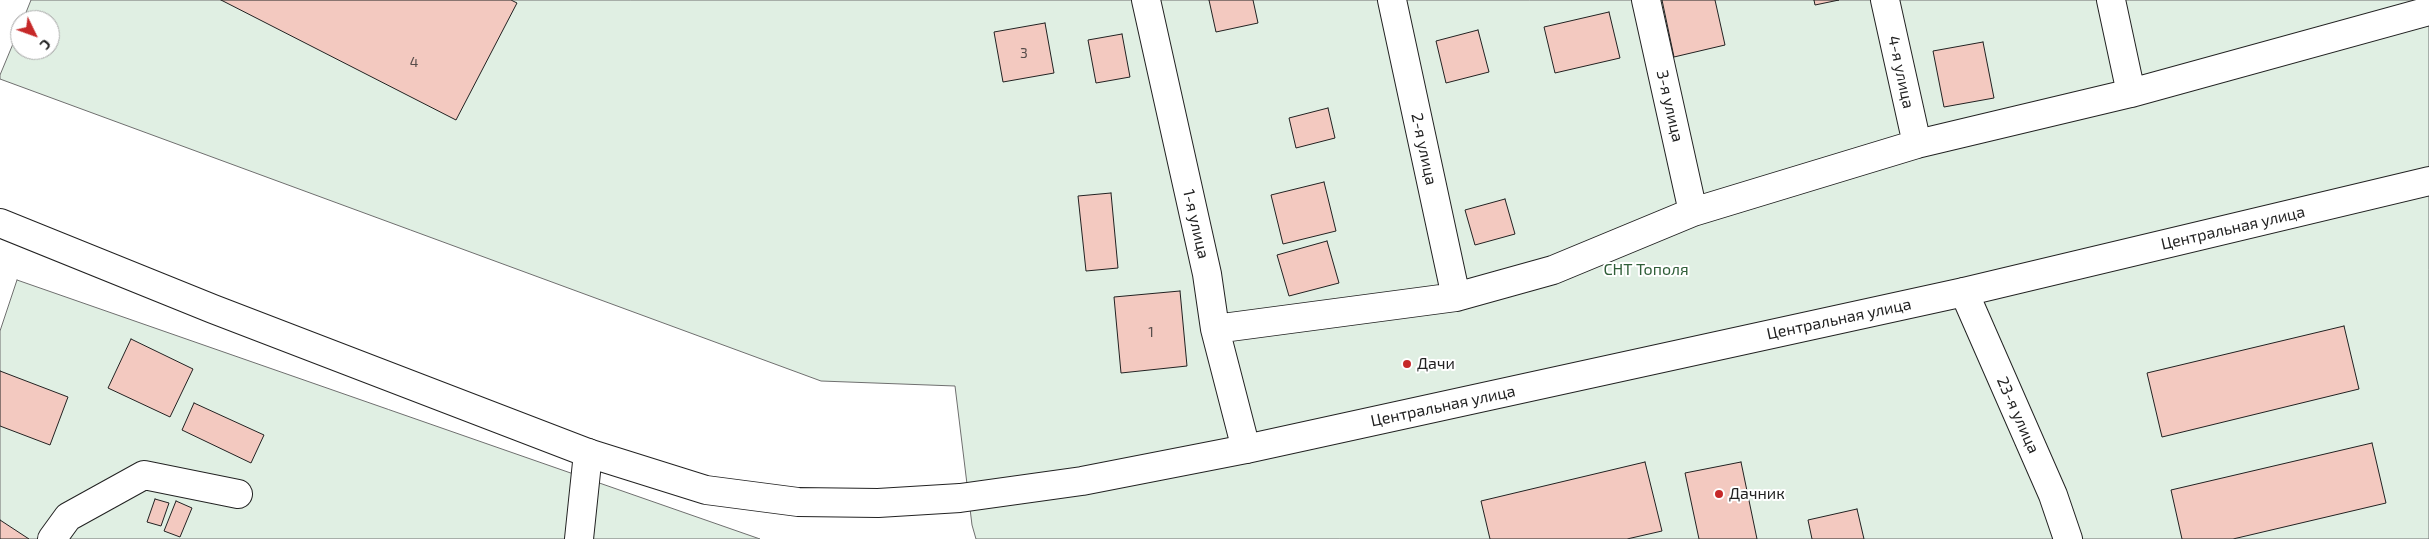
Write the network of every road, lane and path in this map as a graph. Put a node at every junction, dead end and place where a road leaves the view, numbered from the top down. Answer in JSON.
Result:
{"nodes":[{"id":1,"x":1146,"y":0,"type":"edge"},
{"id":2,"x":1392,"y":0,"type":"edge"},
{"id":3,"x":1646,"y":0,"type":"edge"},
{"id":4,"x":1885,"y":0,"type":"edge"},
{"id":5,"x":2111,"y":0,"type":"edge"},
{"id":6,"x":2392,"y":11,"type":"edge"},
{"id":7,"x":2429,"y":11,"type":"edge"},
{"id":8,"x":2131,"y":93,"type":"junction"},
{"id":9,"x":1917,"y":144,"type":"junction"},
{"id":10,"x":2429,"y":181,"type":"edge"},
{"id":11,"x":1694,"y":212,"type":"junction"},
{"id":12,"x":0,"y":223,"type":"edge"},
{"id":13,"x":1964,"y":292,"type":"junction"},
{"id":14,"x":1456,"y":297,"type":"junction"},
{"id":15,"x":1215,"y":330,"type":"junction"},
{"id":16,"x":1246,"y":449,"type":"junction"},
{"id":17,"x":588,"y":453,"type":"junction"},
{"id":18,"x":238,"y":494,"type":"dead end"},
{"id":19,"x":52,"y":539,"type":"edge"},
{"id":20,"x":579,"y":539,"type":"edge"},
{"id":21,"x":2068,"y":539,"type":"edge"}],
"edges":[{"from":1,"to":15,"type":"street","name":"1-я улица"},
{"from":2,"to":14,"type":"street","name":"2-я улица"},
{"from":3,"to":11,"type":"street","name":"3-я улица"},
{"from":4,"to":9,"type":"street","name":"4-я улица"},
{"from":5,"to":8,"type":"street"},
{"from":6,"to":7,"type":"street"},
{"from":6,"to":8,"type":"street"},
{"from":8,"to":9,"type":"street"},
{"from":9,"to":11,"type":"street"},
{"from":10,"to":13,"type":"street","name":"Центральная улица"},
{"from":11,"to":14,"type":"street"},
{"from":12,"to":17,"type":"street","name":"Центральная улица"},
{"from":13,"to":16,"type":"street","name":"Центральная улица"},
{"from":13,"to":21,"type":"street","name":"23-я улица"},
{"from":14,"to":15,"type":"street"},
{"from":15,"to":16,"type":"street","name":"1-я улица"},
{"from":16,"to":17,"type":"street","name":"Центральная улица"},
{"from":17,"to":20,"type":"street"},
{"from":18,"to":19,"type":"street"}]}
